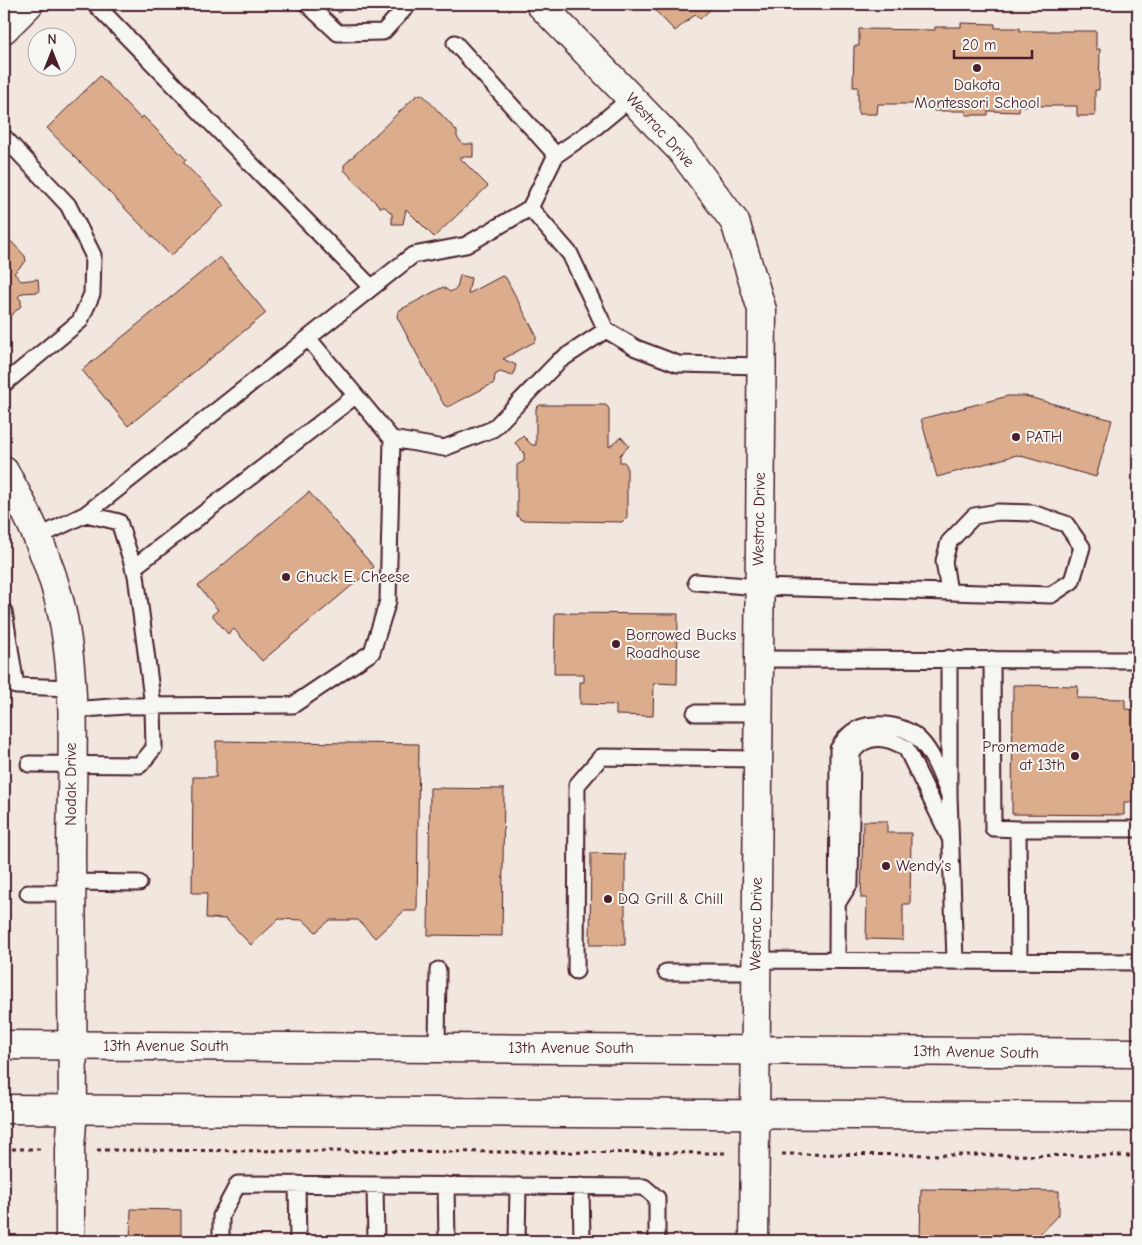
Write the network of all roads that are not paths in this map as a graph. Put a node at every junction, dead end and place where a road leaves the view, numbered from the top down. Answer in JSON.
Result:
{"nodes":[{"id":1,"x":29,"y":4,"type":"edge"},
{"id":2,"x":95,"y":4,"type":"edge"},
{"id":3,"x":307,"y":4,"type":"edge"},
{"id":4,"x":409,"y":4,"type":"edge"},
{"id":5,"x":540,"y":4,"type":"edge"},
{"id":6,"x":4,"y":28,"type":"edge"},
{"id":7,"x":455,"y":44,"type":"dead end"},
{"id":8,"x":632,"y":98,"type":"junction"},
{"id":9,"x":4,"y":137,"type":"edge"},
{"id":10,"x":556,"y":155,"type":"junction"},
{"id":11,"x":530,"y":208,"type":"junction"},
{"id":12,"x":371,"y":287,"type":"junction"},
{"id":13,"x":606,"y":330,"type":"junction"},
{"id":14,"x":308,"y":338,"type":"junction"},
{"id":15,"x":761,"y":366,"type":"junction"},
{"id":16,"x":4,"y":384,"type":"edge"},
{"id":17,"x":355,"y":396,"type":"junction"},
{"id":18,"x":392,"y":439,"type":"junction"},
{"id":19,"x":4,"y":471,"type":"edge"},
{"id":20,"x":86,"y":514,"type":"junction"},
{"id":21,"x":38,"y":537,"type":"junction"},
{"id":22,"x":133,"y":568,"type":"junction"},
{"id":23,"x":696,"y":582,"type":"dead end"},
{"id":24,"x":758,"y":587,"type":"junction"},
{"id":25,"x":950,"y":592,"type":"junction"},
{"id":26,"x":4,"y":611,"type":"edge"},
{"id":27,"x":948,"y":658,"type":"junction"},
{"id":28,"x":758,"y":659,"type":"junction"},
{"id":29,"x":992,"y":659,"type":"junction"},
{"id":30,"x":1138,"y":660,"type":"edge"},
{"id":31,"x":71,"y":699,"type":"junction"},
{"id":32,"x":153,"y":706,"type":"junction"},
{"id":33,"x":695,"y":713,"type":"dead end"},
{"id":34,"x":758,"y":713,"type":"junction"},
{"id":35,"x":758,"y":759,"type":"junction"},
{"id":36,"x":29,"y":764,"type":"dead end"},
{"id":37,"x":71,"y":765,"type":"junction"},
{"id":38,"x":949,"y":795,"type":"junction"},
{"id":39,"x":1018,"y":829,"type":"junction"},
{"id":40,"x":1138,"y":829,"type":"edge"},
{"id":41,"x":950,"y":838,"type":"junction"},
{"id":42,"x":139,"y":883,"type":"dead end"},
{"id":43,"x":72,"y":887,"type":"junction"},
{"id":44,"x":28,"y":893,"type":"dead end"},
{"id":45,"x":837,"y":904,"type":"junction"},
{"id":46,"x":837,"y":960,"type":"junction"},
{"id":47,"x":955,"y":960,"type":"junction"},
{"id":48,"x":1019,"y":960,"type":"junction"},
{"id":49,"x":1138,"y":962,"type":"edge"},
{"id":50,"x":756,"y":966,"type":"junction"},
{"id":51,"x":438,"y":970,"type":"dead end"},
{"id":52,"x":576,"y":971,"type":"dead end"},
{"id":53,"x":666,"y":972,"type":"dead end"},
{"id":54,"x":4,"y":1046,"type":"edge"},
{"id":55,"x":73,"y":1046,"type":"junction"},
{"id":56,"x":437,"y":1047,"type":"junction"},
{"id":57,"x":755,"y":1049,"type":"junction"},
{"id":58,"x":1138,"y":1054,"type":"edge"},
{"id":59,"x":4,"y":1109,"type":"edge"},
{"id":60,"x":73,"y":1110,"type":"junction"},
{"id":61,"x":755,"y":1114,"type":"junction"},
{"id":62,"x":1138,"y":1117,"type":"edge"},
{"id":63,"x":297,"y":1184,"type":"junction"},
{"id":64,"x":375,"y":1185,"type":"junction"},
{"id":65,"x":446,"y":1185,"type":"junction"},
{"id":66,"x":518,"y":1186,"type":"junction"},
{"id":67,"x":582,"y":1186,"type":"junction"},
{"id":68,"x":70,"y":1241,"type":"edge"},
{"id":69,"x":221,"y":1241,"type":"edge"},
{"id":70,"x":298,"y":1241,"type":"edge"},
{"id":71,"x":376,"y":1241,"type":"edge"},
{"id":72,"x":447,"y":1241,"type":"edge"},
{"id":73,"x":517,"y":1241,"type":"edge"},
{"id":74,"x":582,"y":1241,"type":"edge"},
{"id":75,"x":657,"y":1241,"type":"edge"},
{"id":76,"x":754,"y":1241,"type":"edge"}],
"edges":[{"from":1,"to":6,"type":"main road"},
{"from":2,"to":12,"type":"lane"},
{"from":3,"to":4,"type":"lane"},
{"from":5,"to":8,"type":"main road","name":"Westrac Drive"},
{"from":7,"to":10,"type":"lane"},
{"from":8,"to":10,"type":"lane"},
{"from":8,"to":15,"type":"main road","name":"Westrac Drive"},
{"from":9,"to":16,"type":"lane"},
{"from":10,"to":11,"type":"lane"},
{"from":11,"to":12,"type":"lane"},
{"from":11,"to":13,"type":"lane"},
{"from":12,"to":14,"type":"lane"},
{"from":13,"to":15,"type":"lane"},
{"from":13,"to":18,"type":"lane"},
{"from":14,"to":17,"type":"lane"},
{"from":14,"to":20,"type":"lane"},
{"from":15,"to":24,"type":"main road","name":"Westrac Drive"},
{"from":17,"to":18,"type":"lane"},
{"from":17,"to":22,"type":"lane"},
{"from":18,"to":32,"type":"lane"},
{"from":19,"to":21,"type":"main road","name":"Nodak Drive"},
{"from":20,"to":21,"type":"lane"},
{"from":20,"to":22,"type":"lane"},
{"from":21,"to":31,"type":"main road","name":"Nodak Drive"},
{"from":22,"to":32,"type":"lane"},
{"from":23,"to":24,"type":"lane"},
{"from":24,"to":25,"type":"lane"},
{"from":24,"to":28,"type":"main road","name":"Westrac Drive"},
{"from":25,"to":25,"type":"lane"},
{"from":26,"to":31,"type":"lane"},
{"from":27,"to":28,"type":"lane"},
{"from":27,"to":29,"type":"lane"},
{"from":27,"to":38,"type":"lane"},
{"from":28,"to":34,"type":"main road","name":"Westrac Drive"},
{"from":29,"to":30,"type":"lane"},
{"from":29,"to":39,"type":"lane"},
{"from":31,"to":32,"type":"lane"},
{"from":31,"to":37,"type":"main road","name":"Nodak Drive"},
{"from":32,"to":37,"type":"lane"},
{"from":33,"to":34,"type":"lane"},
{"from":34,"to":35,"type":"main road","name":"Westrac Drive"},
{"from":35,"to":50,"type":"main road","name":"Westrac Drive"},
{"from":35,"to":52,"type":"lane"},
{"from":36,"to":37,"type":"lane"},
{"from":37,"to":43,"type":"main road","name":"Nodak Drive"},
{"from":38,"to":41,"type":"lane"},
{"from":38,"to":45,"type":"lane"},
{"from":39,"to":40,"type":"lane"},
{"from":39,"to":48,"type":"lane"},
{"from":41,"to":45,"type":"lane"},
{"from":41,"to":47,"type":"lane"},
{"from":42,"to":43,"type":"lane"},
{"from":43,"to":44,"type":"lane"},
{"from":43,"to":55,"type":"main road","name":"Nodak Drive"},
{"from":45,"to":46,"type":"lane"},
{"from":46,"to":47,"type":"lane"},
{"from":46,"to":50,"type":"lane"},
{"from":47,"to":48,"type":"lane"},
{"from":48,"to":49,"type":"lane"},
{"from":50,"to":53,"type":"lane"},
{"from":50,"to":57,"type":"main road","name":"Westrac Drive"},
{"from":51,"to":56,"type":"lane"},
{"from":54,"to":55,"type":"main road","name":"13th Avenue South"},
{"from":55,"to":56,"type":"main road","name":"13th Avenue South"},
{"from":55,"to":60,"type":"main road","name":"Nodak Drive"},
{"from":56,"to":57,"type":"main road","name":"13th Avenue South"},
{"from":57,"to":58,"type":"main road","name":"13th Avenue South"},
{"from":57,"to":61,"type":"main road","name":"Westrac Drive"},
{"from":59,"to":60,"type":"main road"},
{"from":60,"to":61,"type":"main road"},
{"from":60,"to":68,"type":"main road","name":"Nodak Drive"},
{"from":61,"to":62,"type":"main road"},
{"from":61,"to":76,"type":"main road","name":"Westrac Drive"},
{"from":63,"to":64,"type":"lane"},
{"from":63,"to":69,"type":"lane"},
{"from":63,"to":70,"type":"lane"},
{"from":64,"to":65,"type":"lane"},
{"from":64,"to":71,"type":"lane"},
{"from":65,"to":66,"type":"lane"},
{"from":65,"to":72,"type":"lane"},
{"from":66,"to":67,"type":"lane"},
{"from":66,"to":73,"type":"lane"},
{"from":67,"to":74,"type":"lane"},
{"from":67,"to":75,"type":"lane"}]}
